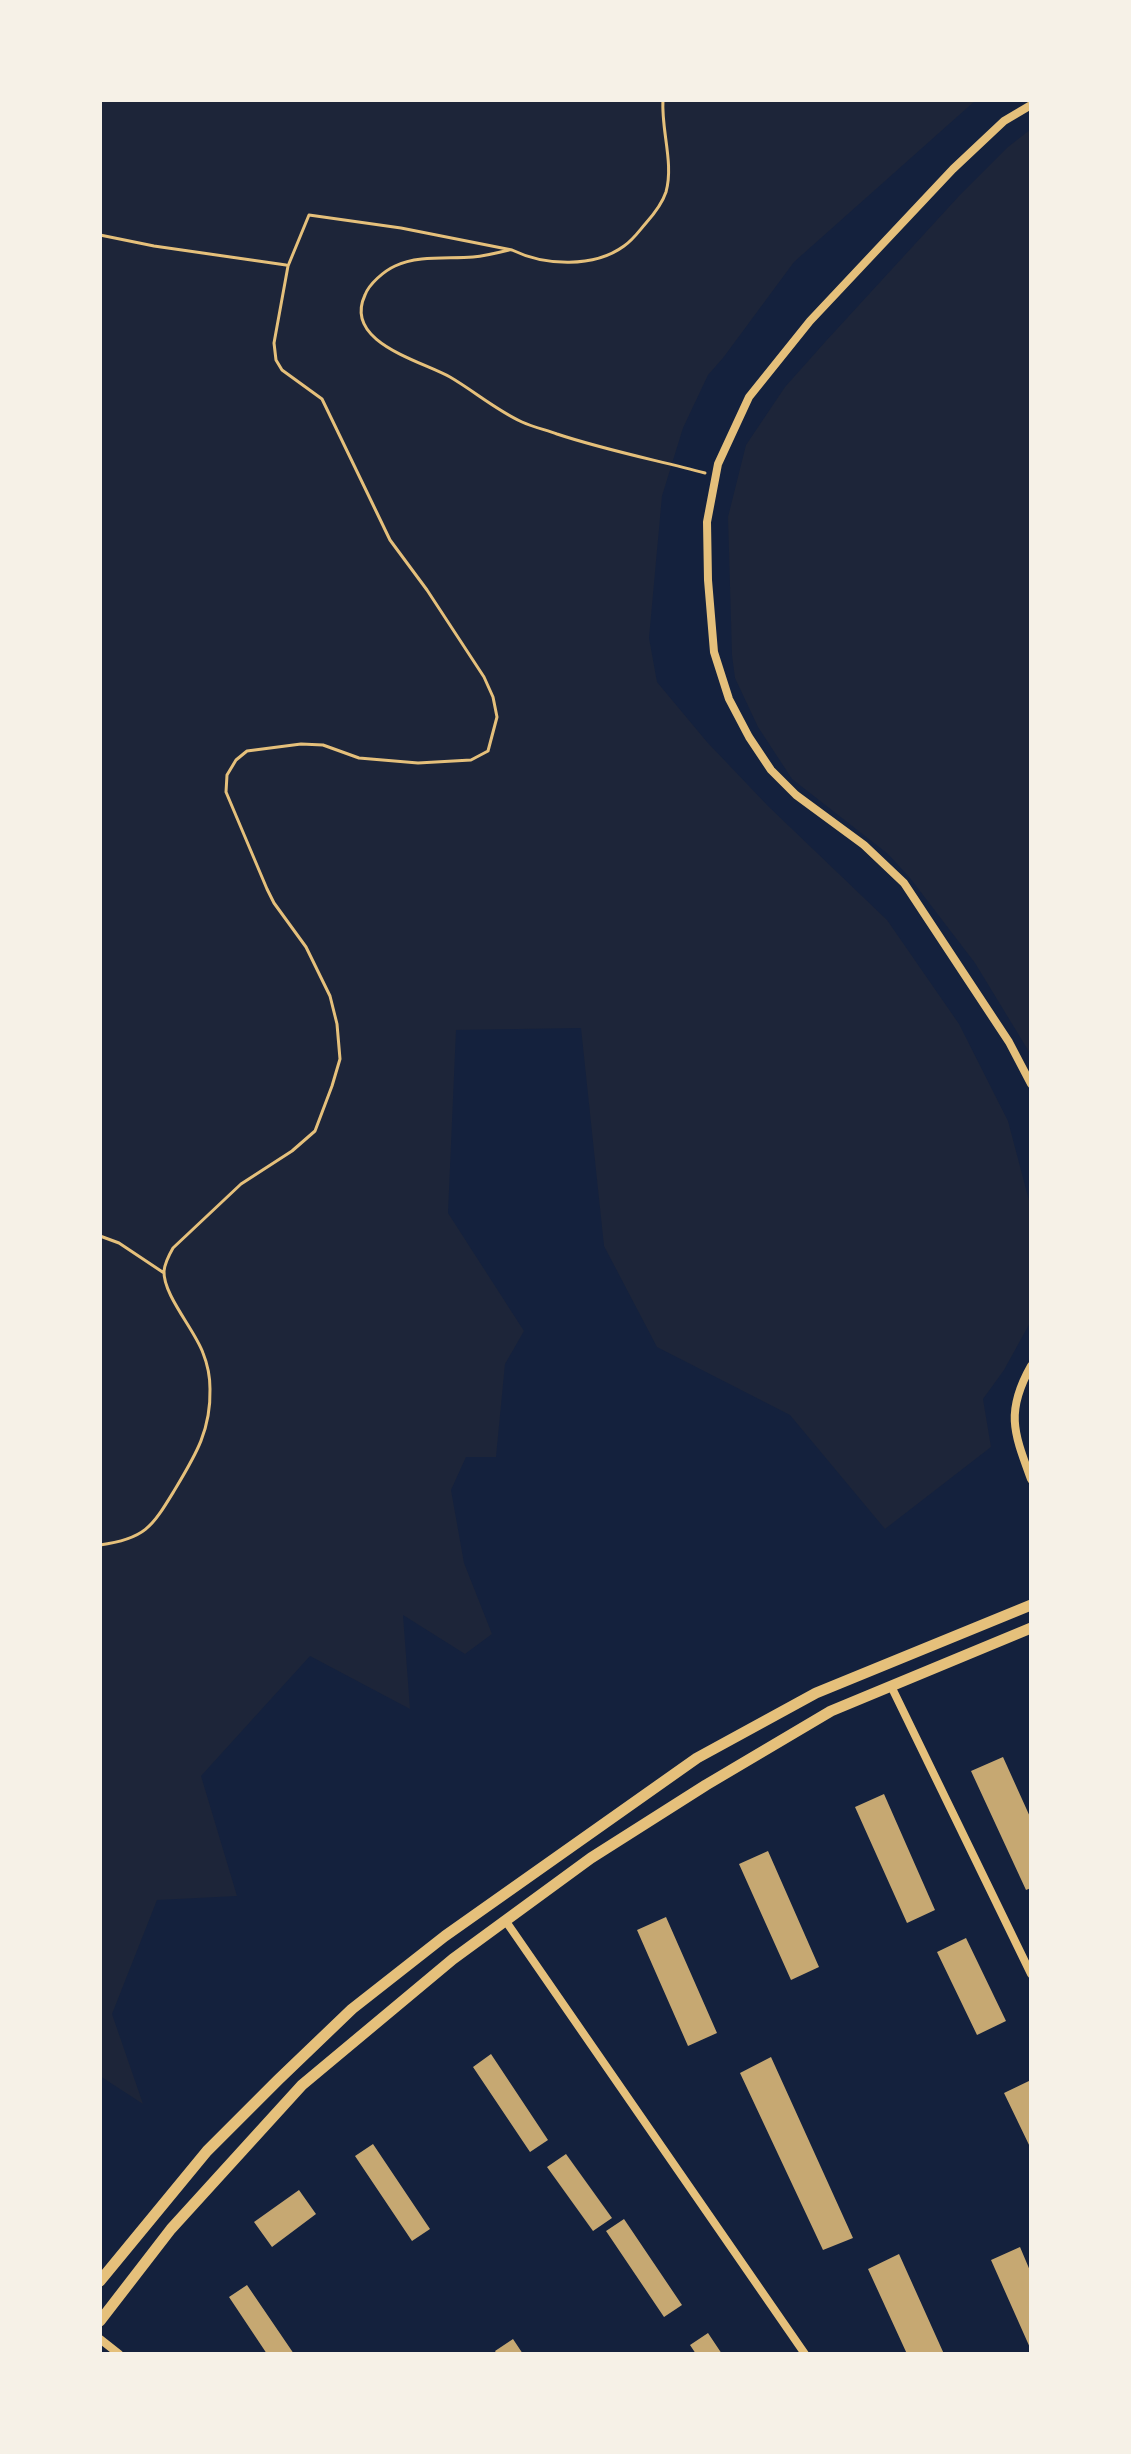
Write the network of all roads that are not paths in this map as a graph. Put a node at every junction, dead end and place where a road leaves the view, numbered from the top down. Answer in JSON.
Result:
{"nodes":[{"id":1,"x":1031,"y":105,"type":"edge"},
{"id":2,"x":1031,"y":1084,"type":"edge"},
{"id":3,"x":1031,"y":1366,"type":"edge"},
{"id":4,"x":1031,"y":1479,"type":"edge"},
{"id":5,"x":1031,"y":1605,"type":"edge"},
{"id":6,"x":1031,"y":1628,"type":"edge"},
{"id":7,"x":891,"y":1686,"type":"junction"},
{"id":8,"x":505,"y":1920,"type":"junction"},
{"id":9,"x":1031,"y":1974,"type":"edge"},
{"id":10,"x":100,"y":2281,"type":"edge"},
{"id":11,"x":100,"y":2321,"type":"edge"},
{"id":12,"x":100,"y":2339,"type":"edge"},
{"id":13,"x":119,"y":2354,"type":"edge"},
{"id":14,"x":805,"y":2354,"type":"edge"}],
"edges":[{"from":1,"to":2,"type":"street"},
{"from":3,"to":4,"type":"street"},
{"from":5,"to":10,"type":"street"},
{"from":6,"to":7,"type":"street"},
{"from":7,"to":8,"type":"street"},
{"from":7,"to":9,"type":"street"},
{"from":8,"to":11,"type":"street"},
{"from":8,"to":14,"type":"street"},
{"from":12,"to":13,"type":"street"}]}
